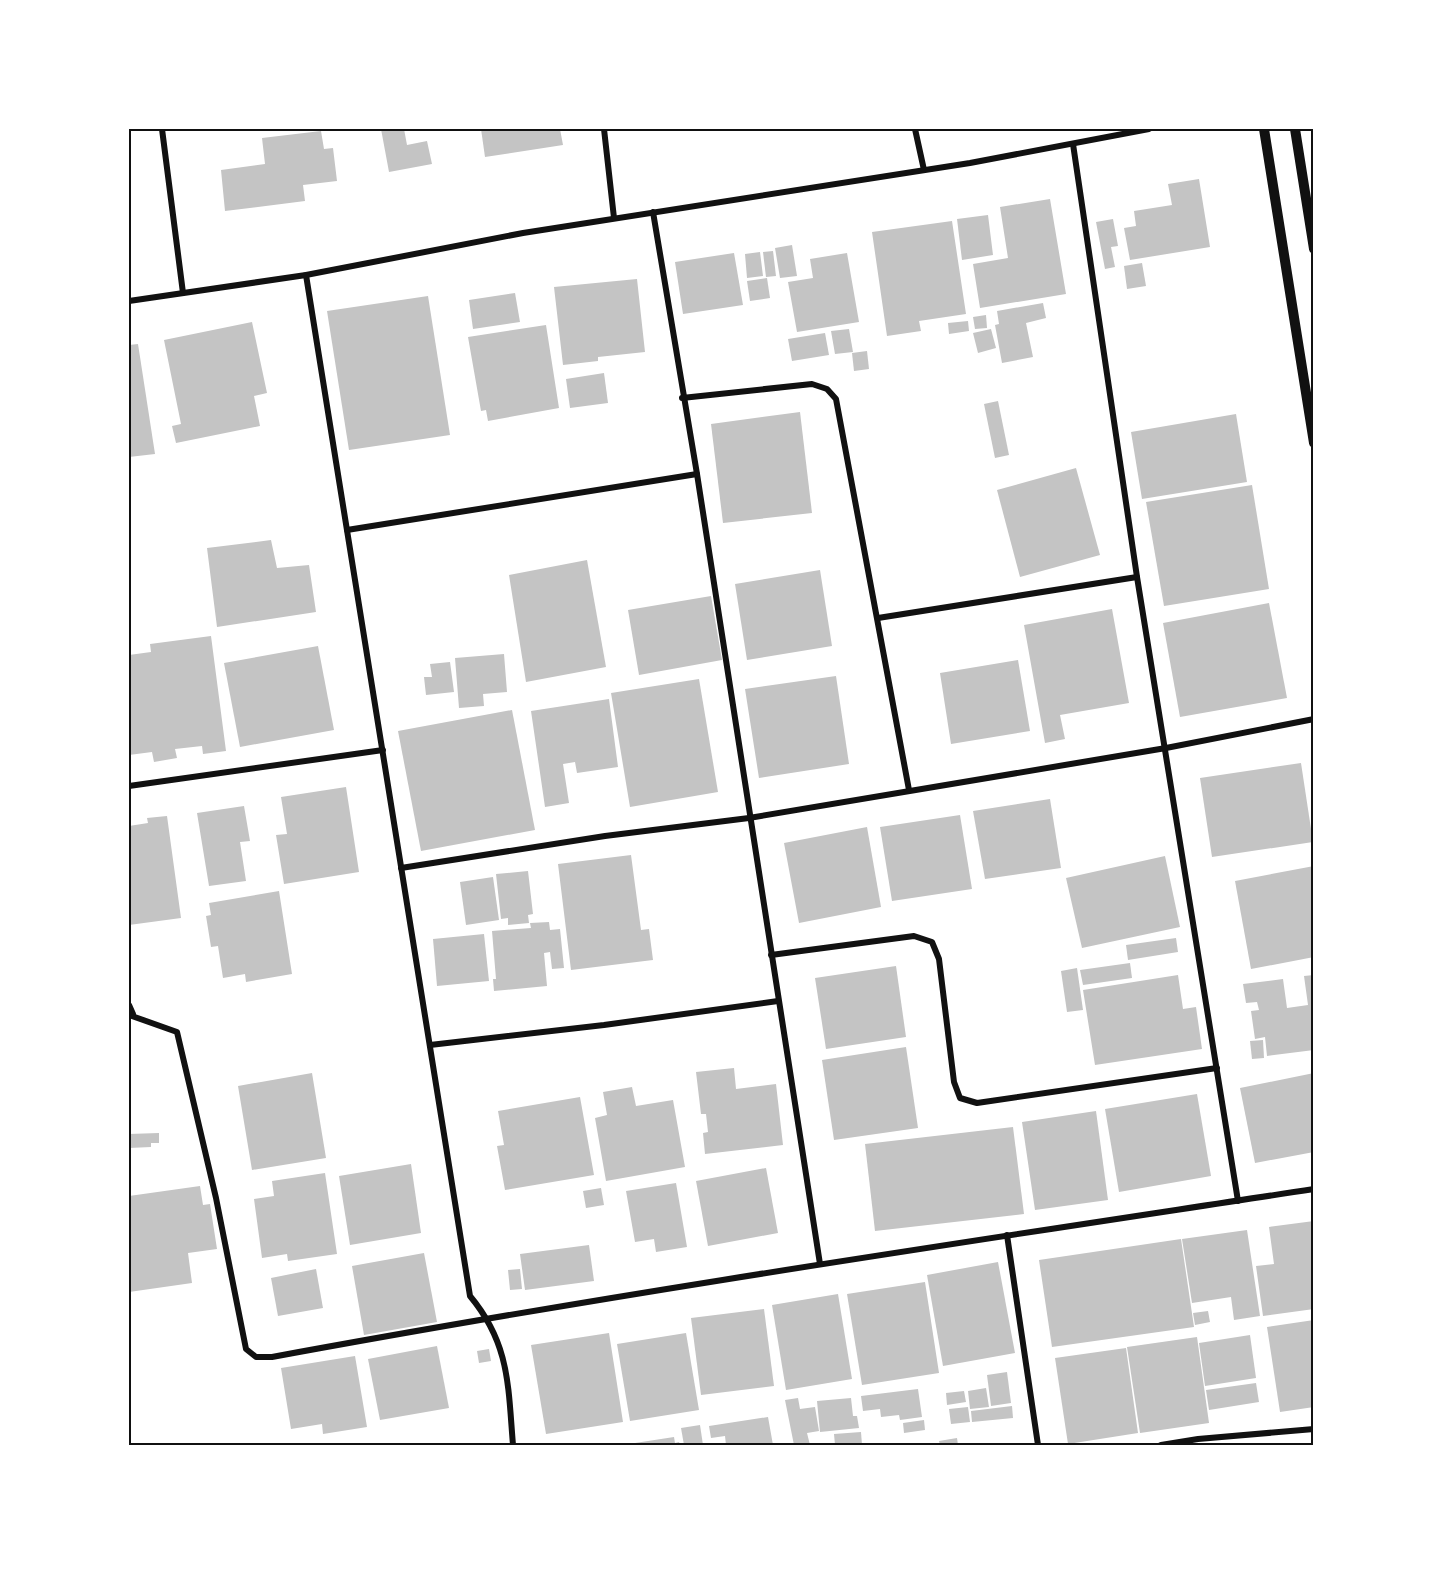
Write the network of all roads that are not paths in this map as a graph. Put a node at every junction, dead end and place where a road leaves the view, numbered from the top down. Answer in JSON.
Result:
{"nodes":[{"id":1,"x":162,"y":129,"type":"edge"},
{"id":2,"x":604,"y":129,"type":"edge"},
{"id":3,"x":915,"y":129,"type":"edge"},
{"id":4,"x":1149,"y":129,"type":"edge"},
{"id":5,"x":1264,"y":129,"type":"edge"},
{"id":6,"x":1295,"y":129,"type":"edge"},
{"id":7,"x":1073,"y":144,"type":"junction"},
{"id":8,"x":924,"y":170,"type":"junction"},
{"id":9,"x":653,"y":212,"type":"junction"},
{"id":10,"x":614,"y":218,"type":"junction"},
{"id":11,"x":1314,"y":249,"type":"edge"},
{"id":12,"x":306,"y":275,"type":"junction"},
{"id":13,"x":183,"y":293,"type":"junction"},
{"id":14,"x":129,"y":301,"type":"edge"},
{"id":15,"x":682,"y":398,"type":"junction"},
{"id":16,"x":1314,"y":443,"type":"edge"},
{"id":17,"x":697,"y":474,"type":"junction"},
{"id":18,"x":347,"y":530,"type":"junction"},
{"id":19,"x":1137,"y":577,"type":"junction"},
{"id":20,"x":878,"y":618,"type":"junction"},
{"id":21,"x":1314,"y":720,"type":"edge"},
{"id":22,"x":1167,"y":748,"type":"junction"},
{"id":23,"x":382,"y":750,"type":"junction"},
{"id":24,"x":129,"y":786,"type":"edge"},
{"id":25,"x":909,"y":790,"type":"junction"},
{"id":26,"x":749,"y":818,"type":"junction"},
{"id":27,"x":401,"y":868,"type":"junction"},
{"id":28,"x":771,"y":955,"type":"junction"},
{"id":29,"x":778,"y":1001,"type":"junction"},
{"id":30,"x":129,"y":1005,"type":"edge"},
{"id":31,"x":131,"y":1015,"type":"edge"},
{"id":32,"x":430,"y":1045,"type":"junction"},
{"id":33,"x":1217,"y":1068,"type":"junction"},
{"id":34,"x":1314,"y":1189,"type":"edge"},
{"id":35,"x":1238,"y":1201,"type":"junction"},
{"id":36,"x":1007,"y":1235,"type":"junction"},
{"id":37,"x":820,"y":1264,"type":"junction"},
{"id":38,"x":488,"y":1317,"type":"junction"},
{"id":39,"x":1314,"y":1429,"type":"edge"},
{"id":40,"x":1198,"y":1442,"type":"edge"},
{"id":41,"x":513,"y":1445,"type":"edge"},
{"id":42,"x":1038,"y":1445,"type":"edge"},
{"id":43,"x":1161,"y":1445,"type":"edge"}],
"edges":[{"from":1,"to":13,"type":"street"},
{"from":2,"to":10,"type":"street"},
{"from":3,"to":8,"type":"street"},
{"from":4,"to":7,"type":"street"},
{"from":5,"to":16,"type":"street"},
{"from":6,"to":11,"type":"street"},
{"from":7,"to":8,"type":"street"},
{"from":7,"to":19,"type":"street"},
{"from":8,"to":9,"type":"street"},
{"from":9,"to":10,"type":"street"},
{"from":9,"to":15,"type":"street"},
{"from":10,"to":12,"type":"street"},
{"from":12,"to":13,"type":"street"},
{"from":12,"to":18,"type":"street"},
{"from":13,"to":14,"type":"street"},
{"from":15,"to":17,"type":"street"},
{"from":15,"to":20,"type":"street"},
{"from":17,"to":18,"type":"street"},
{"from":17,"to":26,"type":"street"},
{"from":18,"to":23,"type":"street"},
{"from":19,"to":20,"type":"street"},
{"from":19,"to":22,"type":"street"},
{"from":20,"to":25,"type":"street"},
{"from":21,"to":22,"type":"street"},
{"from":22,"to":25,"type":"street"},
{"from":22,"to":33,"type":"street"},
{"from":23,"to":24,"type":"street"},
{"from":23,"to":27,"type":"street"},
{"from":25,"to":26,"type":"street"},
{"from":26,"to":27,"type":"street"},
{"from":26,"to":28,"type":"street"},
{"from":27,"to":32,"type":"street"},
{"from":28,"to":29,"type":"street"},
{"from":28,"to":33,"type":"street"},
{"from":29,"to":32,"type":"street"},
{"from":29,"to":37,"type":"street"},
{"from":30,"to":31,"type":"street"},
{"from":31,"to":38,"type":"street"},
{"from":32,"to":38,"type":"street"},
{"from":33,"to":35,"type":"street"},
{"from":34,"to":35,"type":"street"},
{"from":35,"to":36,"type":"street"},
{"from":36,"to":37,"type":"street"},
{"from":36,"to":42,"type":"street"},
{"from":37,"to":38,"type":"street"},
{"from":38,"to":41,"type":"street"},
{"from":39,"to":40,"type":"street"},
{"from":40,"to":43,"type":"street"}]}
